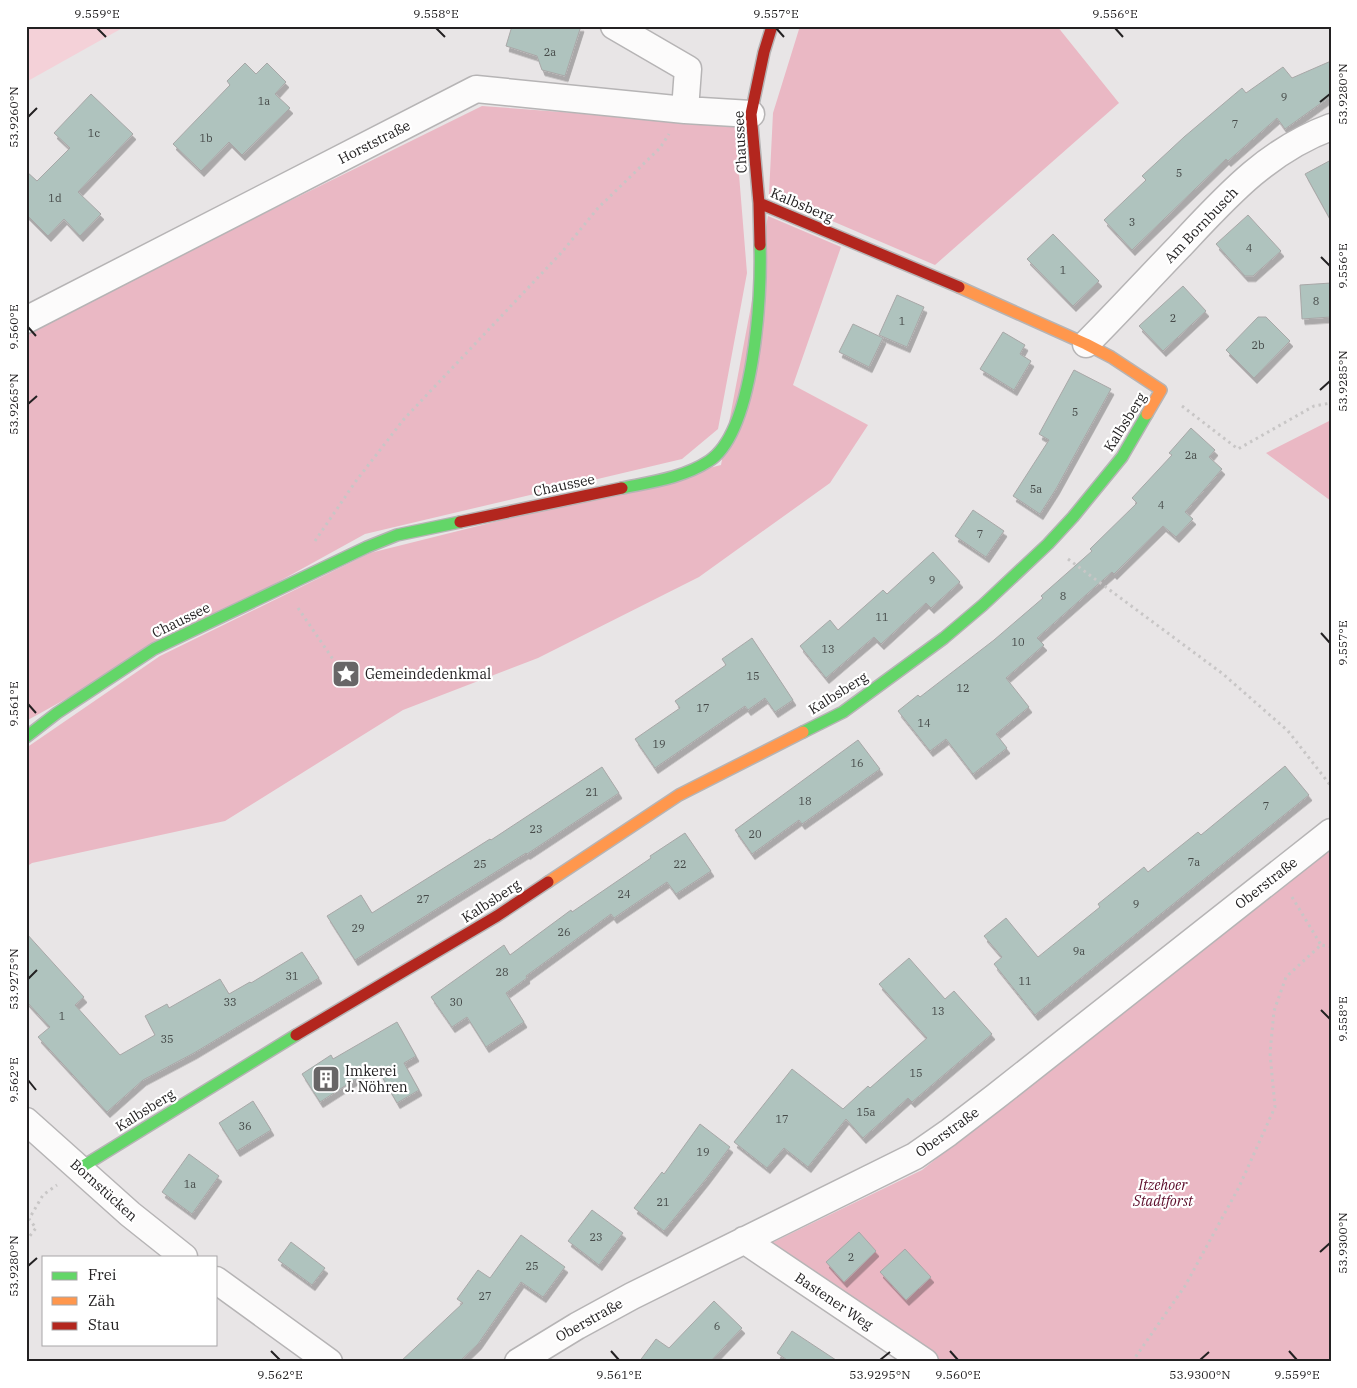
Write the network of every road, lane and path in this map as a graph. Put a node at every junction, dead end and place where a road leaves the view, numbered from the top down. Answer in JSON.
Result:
{"nodes":[{"id":1,"x":614,"y":26,"type":"edge"},
{"id":2,"x":772,"y":26,"type":"edge"},
{"id":3,"x":685,"y":110,"type":"junction"},
{"id":4,"x":751,"y":114,"type":"junction"},
{"id":5,"x":1331,"y":127,"type":"edge"},
{"id":6,"x":759,"y":203,"type":"junction"},
{"id":7,"x":26,"y":320,"type":"edge"},
{"id":8,"x":1086,"y":344,"type":"junction"},
{"id":9,"x":1161,"y":390,"type":"junction"},
{"id":10,"x":1331,"y":403,"type":"edge"},
{"id":11,"x":1048,"y":544,"type":"junction"},
{"id":12,"x":311,"y":546,"type":"dead end"},
{"id":13,"x":284,"y":587,"type":"junction"},
{"id":14,"x":339,"y":668,"type":"dead end"},
{"id":15,"x":26,"y":737,"type":"edge"},
{"id":16,"x":1331,"y":786,"type":"edge"},
{"id":17,"x":1331,"y":832,"type":"edge"},
{"id":18,"x":1278,"y":874,"type":"junction"},
{"id":19,"x":1321,"y":945,"type":"junction"},
{"id":20,"x":1331,"y":947,"type":"edge"},
{"id":21,"x":26,"y":1121,"type":"edge"},
{"id":22,"x":80,"y":1168,"type":"junction"},
{"id":23,"x":28,"y":1219,"type":"edge"},
{"id":24,"x":26,"y":1240,"type":"edge"},
{"id":25,"x":744,"y":1240,"type":"junction"},
{"id":26,"x":183,"y":1256,"type":"edge"},
{"id":27,"x":218,"y":1281,"type":"edge"},
{"id":28,"x":329,"y":1362,"type":"edge"},
{"id":29,"x":518,"y":1362,"type":"edge"},
{"id":30,"x":925,"y":1362,"type":"edge"},
{"id":31,"x":1132,"y":1362,"type":"edge"}],
"edges":[{"from":1,"to":3,"type":"street"},
{"from":2,"to":4,"type":"street","name":"Chaussee"},
{"from":3,"to":4,"type":"street","name":"Horststraße"},
{"from":3,"to":7,"type":"street","name":"Horststraße"},
{"from":3,"to":12,"type":"path"},
{"from":4,"to":6,"type":"street","name":"Chaussee"},
{"from":5,"to":8,"type":"street","name":"Am Bornbusch"},
{"from":6,"to":8,"type":"street","name":"Kalbsberg"},
{"from":6,"to":13,"type":"street","name":"Chaussee"},
{"from":8,"to":9,"type":"street","name":"Kalbsberg"},
{"from":9,"to":10,"type":"path"},
{"from":9,"to":11,"type":"street","name":"Kalbsberg"},
{"from":11,"to":16,"type":"path"},
{"from":11,"to":22,"type":"street","name":"Kalbsberg"},
{"from":13,"to":14,"type":"path"},
{"from":13,"to":15,"type":"street","name":"Chaussee"},
{"from":17,"to":18,"type":"street","name":"Oberstraße"},
{"from":18,"to":19,"type":"path"},
{"from":18,"to":25,"type":"street","name":"Oberstraße"},
{"from":19,"to":20,"type":"path"},
{"from":19,"to":31,"type":"path"},
{"from":21,"to":22,"type":"street","name":"Bornstücken"},
{"from":22,"to":23,"type":"path"},
{"from":22,"to":26,"type":"street","name":"Bornstücken"},
{"from":23,"to":24,"type":"path"},
{"from":25,"to":29,"type":"street","name":"Oberstraße"},
{"from":25,"to":30,"type":"street","name":"Bastener Weg"},
{"from":27,"to":28,"type":"street"}]}
